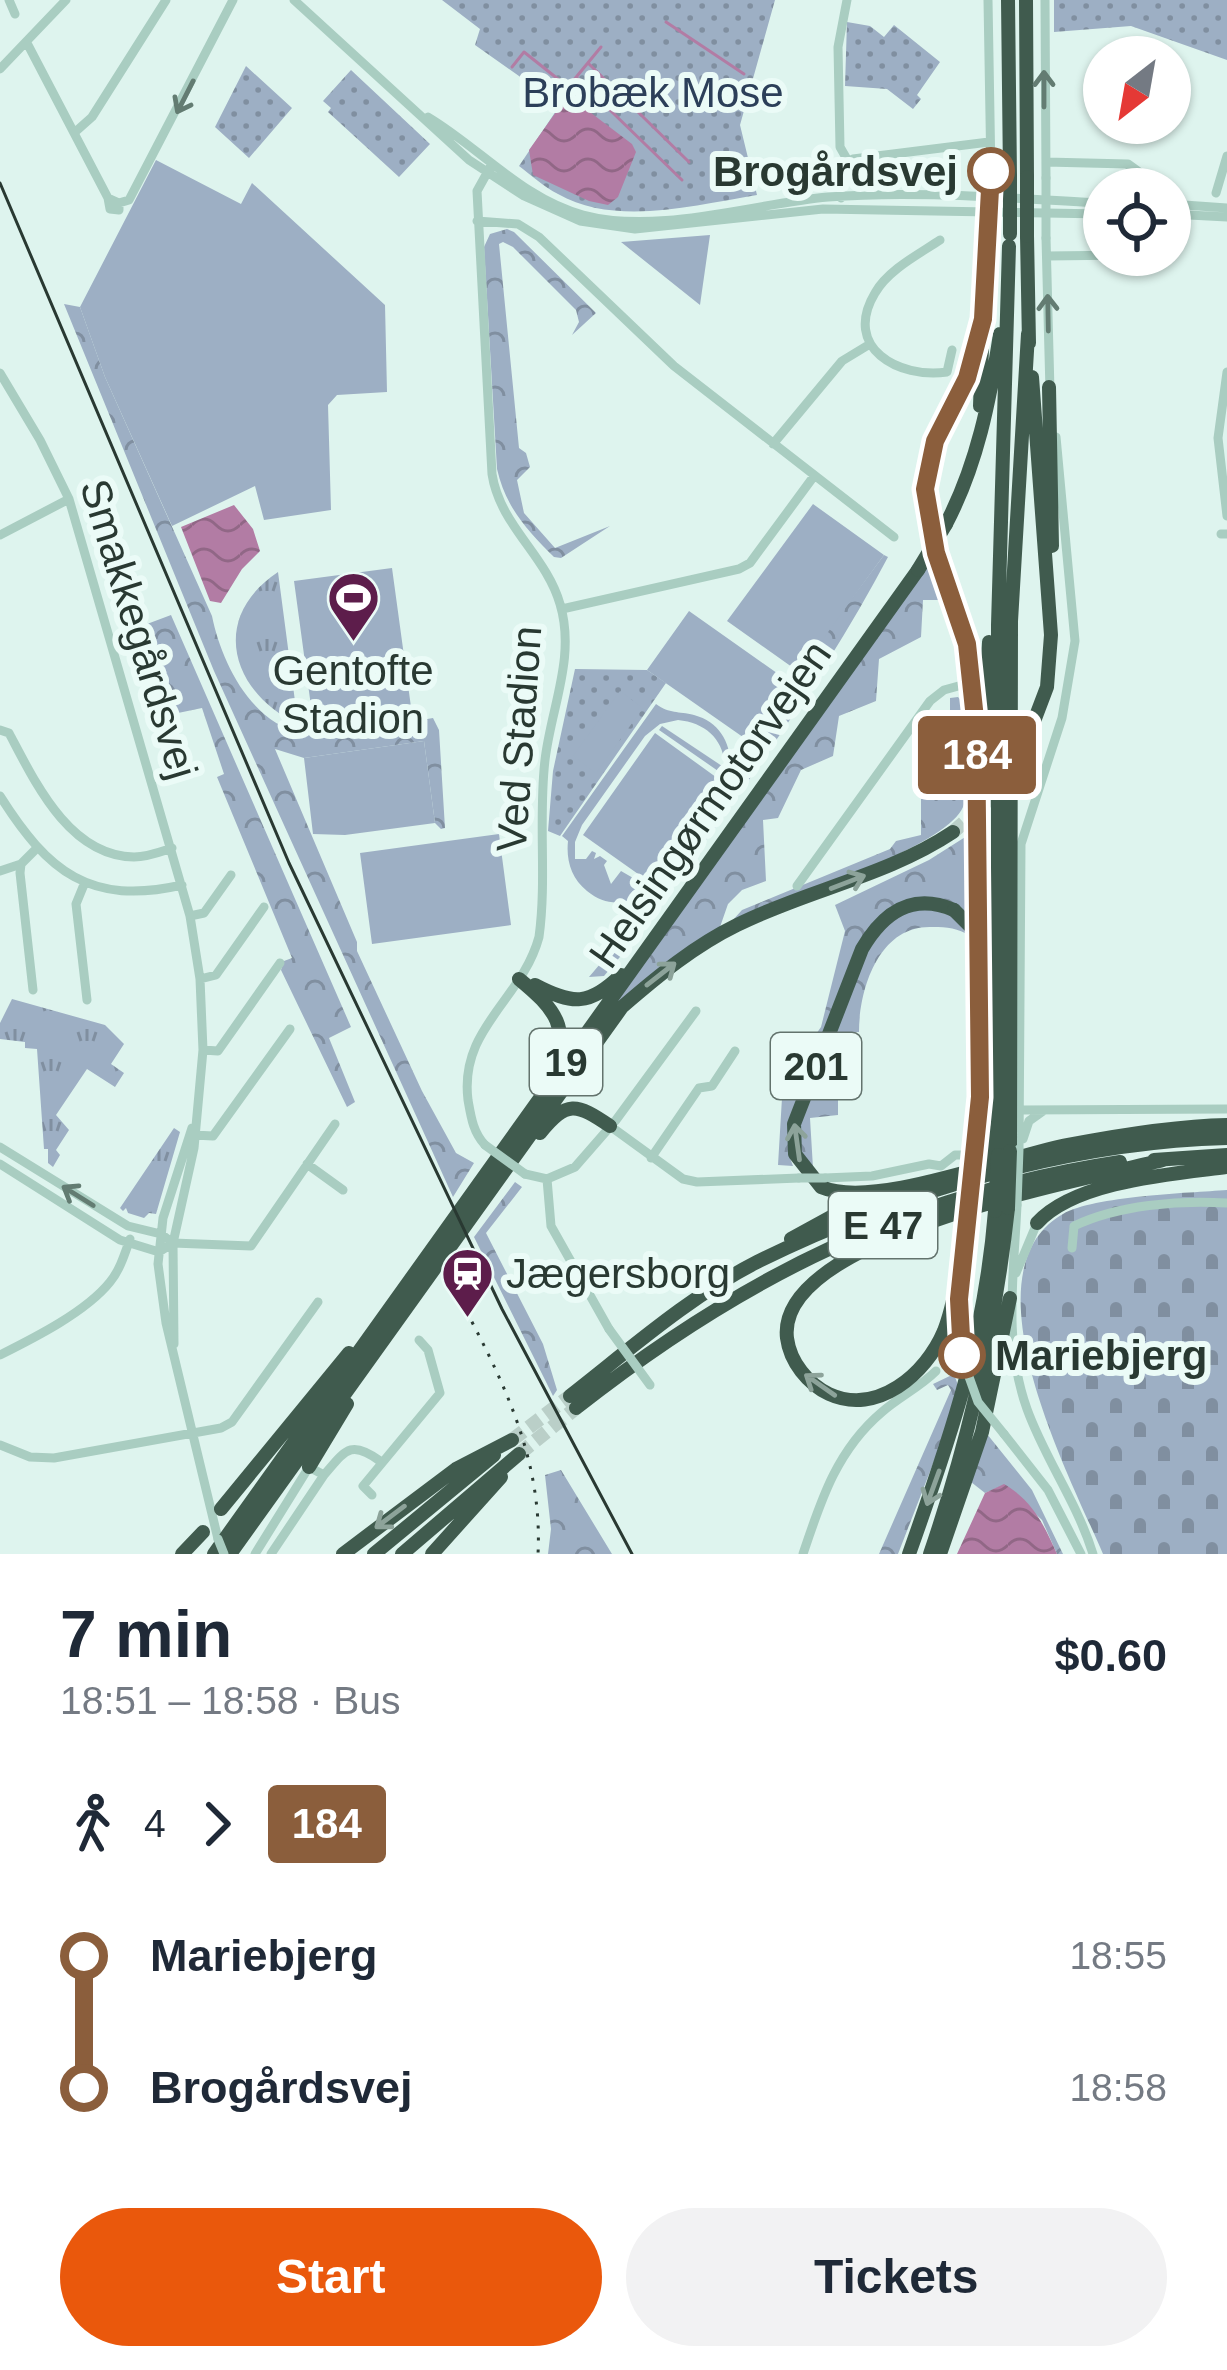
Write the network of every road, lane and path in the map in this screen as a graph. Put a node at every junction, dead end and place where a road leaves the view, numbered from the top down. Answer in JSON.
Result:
{"nodes":[{"id":1,"x":9,"y":0,"type":"edge"},
{"id":2,"x":66,"y":0,"type":"edge"},
{"id":3,"x":166,"y":0,"type":"edge"},
{"id":4,"x":233,"y":0,"type":"edge"},
{"id":5,"x":293,"y":0,"type":"edge"},
{"id":6,"x":847,"y":0,"type":"edge"},
{"id":7,"x":988,"y":0,"type":"edge"},
{"id":8,"x":1008,"y":0,"type":"edge"},
{"id":9,"x":1026,"y":0,"type":"edge"},
{"id":10,"x":1045,"y":0,"type":"edge"},
{"id":11,"x":15,"y":14,"type":"dead end"},
{"id":12,"x":27,"y":43,"type":"junction"},
{"id":13,"x":0,"y":69,"type":"edge"},
{"id":14,"x":74,"y":133,"type":"junction"},
{"id":15,"x":989,"y":142,"type":"junction"},
{"id":16,"x":1227,"y":157,"type":"edge"},
{"id":17,"x":848,"y":161,"type":"junction"},
{"id":18,"x":1046,"y":162,"type":"junction"},
{"id":19,"x":1128,"y":164,"type":"junction"},
{"id":20,"x":489,"y":168,"type":"junction"},
{"id":21,"x":1130,"y":168,"type":"edge"},
{"id":22,"x":1134,"y":168,"type":"edge"},
{"id":23,"x":1216,"y":193,"type":"dead end"},
{"id":24,"x":842,"y":196,"type":"junction"},
{"id":25,"x":1083,"y":202,"type":"edge"},
{"id":26,"x":1191,"y":207,"type":"edge"},
{"id":27,"x":841,"y":209,"type":"junction"},
{"id":28,"x":1227,"y":212,"type":"edge"},
{"id":29,"x":1191,"y":213,"type":"edge"},
{"id":30,"x":1083,"y":214,"type":"edge"},
{"id":31,"x":477,"y":221,"type":"junction"},
{"id":32,"x":940,"y":240,"type":"dead end"},
{"id":33,"x":1010,"y":240,"type":"junction"},
{"id":34,"x":1046,"y":256,"type":"junction"},
{"id":35,"x":1083,"y":256,"type":"edge"},
{"id":36,"x":983,"y":319,"type":"junction"},
{"id":37,"x":1028,"y":334,"type":"junction"},
{"id":38,"x":870,"y":344,"type":"junction"},
{"id":39,"x":952,"y":350,"type":"dead end"},
{"id":40,"x":1227,"y":372,"type":"edge"},
{"id":41,"x":2,"y":378,"type":"edge"},
{"id":42,"x":1049,"y":388,"type":"junction"},
{"id":43,"x":1007,"y":423,"type":"junction"},
{"id":44,"x":1222,"y":437,"type":"edge"},
{"id":45,"x":773,"y":444,"type":"junction"},
{"id":46,"x":814,"y":476,"type":"junction"},
{"id":47,"x":968,"y":476,"type":"junction"},
{"id":48,"x":1224,"y":487,"type":"edge"},
{"id":49,"x":68,"y":499,"type":"junction"},
{"id":50,"x":1227,"y":516,"type":"edge"},
{"id":51,"x":0,"y":535,"type":"edge"},
{"id":52,"x":894,"y":537,"type":"dead end"},
{"id":53,"x":562,"y":609,"type":"junction"},
{"id":54,"x":1051,"y":635,"type":"junction"},
{"id":55,"x":973,"y":682,"type":"junction"},
{"id":56,"x":1010,"y":700,"type":"junction"},
{"id":57,"x":0,"y":730,"type":"edge"},
{"id":58,"x":1025,"y":745,"type":"tunnel mouth"},
{"id":59,"x":0,"y":796,"type":"edge"},
{"id":60,"x":953,"y":832,"type":"tunnel mouth"},
{"id":61,"x":979,"y":841,"type":"junction"},
{"id":62,"x":1021,"y":844,"type":"junction"},
{"id":63,"x":37,"y":848,"type":"junction"},
{"id":64,"x":172,"y":848,"type":"junction"},
{"id":65,"x":21,"y":864,"type":"junction"},
{"id":66,"x":0,"y":871,"type":"edge"},
{"id":67,"x":231,"y":875,"type":"dead end"},
{"id":68,"x":85,"y":882,"type":"junction"},
{"id":69,"x":182,"y":885,"type":"junction"},
{"id":70,"x":797,"y":886,"type":"dead end"},
{"id":71,"x":264,"y":907,"type":"dead end"},
{"id":72,"x":190,"y":916,"type":"junction"},
{"id":73,"x":643,"y":955,"type":"junction"},
{"id":74,"x":280,"y":964,"type":"dead end"},
{"id":75,"x":200,"y":979,"type":"junction"},
{"id":76,"x":519,"y":979,"type":"junction"},
{"id":77,"x":33,"y":990,"type":"dead end"},
{"id":78,"x":87,"y":1000,"type":"dead end"},
{"id":79,"x":696,"y":1011,"type":"dead end"},
{"id":80,"x":290,"y":1029,"type":"dead end"},
{"id":81,"x":202,"y":1050,"type":"junction"},
{"id":82,"x":735,"y":1051,"type":"dead end"},
{"id":83,"x":980,"y":1097,"type":"joint"},
{"id":84,"x":1227,"y":1109,"type":"edge"},
{"id":85,"x":1021,"y":1110,"type":"junction"},
{"id":86,"x":1043,"y":1111,"type":"junction"},
{"id":87,"x":335,"y":1124,"type":"dead end"},
{"id":88,"x":1227,"y":1125,"type":"edge"},
{"id":89,"x":610,"y":1126,"type":"junction"},
{"id":90,"x":194,"y":1129,"type":"junction"},
{"id":91,"x":1227,"y":1138,"type":"edge"},
{"id":92,"x":1,"y":1149,"type":"edge"},
{"id":93,"x":503,"y":1151,"type":"junction"},
{"id":94,"x":994,"y":1155,"type":"junction"},
{"id":95,"x":1227,"y":1155,"type":"edge"},
{"id":96,"x":651,"y":1158,"type":"junction"},
{"id":97,"x":1163,"y":1160,"type":"junction"},
{"id":98,"x":0,"y":1164,"type":"edge"},
{"id":99,"x":307,"y":1164,"type":"junction"},
{"id":100,"x":1227,"y":1168,"type":"edge"},
{"id":101,"x":547,"y":1179,"type":"junction"},
{"id":102,"x":924,"y":1182,"type":"junction"},
{"id":103,"x":343,"y":1190,"type":"dead end"},
{"id":104,"x":485,"y":1196,"type":"junction"},
{"id":105,"x":1227,"y":1203,"type":"edge"},
{"id":106,"x":1002,"y":1209,"type":"junction"},
{"id":107,"x":1037,"y":1223,"type":"joint"},
{"id":108,"x":134,"y":1228,"type":"junction"},
{"id":109,"x":160,"y":1234,"type":"junction"},
{"id":110,"x":964,"y":1241,"type":"junction"},
{"id":111,"x":173,"y":1243,"type":"junction"},
{"id":112,"x":128,"y":1244,"type":"junction"},
{"id":113,"x":1072,"y":1248,"type":"dead end"},
{"id":114,"x":159,"y":1252,"type":"junction"},
{"id":115,"x":756,"y":1263,"type":"junction"},
{"id":116,"x":1011,"y":1291,"type":"junction"},
{"id":117,"x":318,"y":1302,"type":"dead end"},
{"id":118,"x":393,"y":1306,"type":"junction"},
{"id":119,"x":419,"y":1340,"type":"dead end"},
{"id":120,"x":174,"y":1344,"type":"junction"},
{"id":121,"x":379,"y":1346,"type":"junction"},
{"id":122,"x":0,"y":1355,"type":"edge"},
{"id":123,"x":929,"y":1368,"type":"junction"},
{"id":124,"x":650,"y":1385,"type":"dead end"},
{"id":125,"x":192,"y":1435,"type":"junction"},
{"id":126,"x":0,"y":1444,"type":"edge"},
{"id":127,"x":515,"y":1447,"type":"junction"},
{"id":128,"x":380,"y":1461,"type":"junction"},
{"id":129,"x":309,"y":1467,"type":"junction"},
{"id":130,"x":324,"y":1475,"type":"junction"},
{"id":131,"x":372,"y":1495,"type":"dead end"},
{"id":132,"x":212,"y":1520,"type":"junction"},
{"id":133,"x":182,"y":1554,"type":"edge"},
{"id":134,"x":214,"y":1554,"type":"edge"},
{"id":135,"x":227,"y":1554,"type":"edge"},
{"id":136,"x":255,"y":1554,"type":"edge"},
{"id":137,"x":271,"y":1554,"type":"edge"},
{"id":138,"x":343,"y":1554,"type":"edge"},
{"id":139,"x":374,"y":1554,"type":"edge"},
{"id":140,"x":402,"y":1554,"type":"edge"},
{"id":141,"x":432,"y":1554,"type":"edge"},
{"id":142,"x":803,"y":1554,"type":"edge"},
{"id":143,"x":909,"y":1554,"type":"edge"},
{"id":144,"x":930,"y":1554,"type":"edge"},
{"id":145,"x":940,"y":1554,"type":"edge"},
{"id":146,"x":1081,"y":1554,"type":"edge"},
{"id":147,"x":1093,"y":1554,"type":"edge"}],
"edges":[{"from":1,"to":11,"type":"street"},
{"from":2,"to":12,"type":"street"},
{"from":3,"to":14,"type":"street"},
{"from":4,"to":14,"type":"street","one_way":true},
{"from":5,"to":20,"type":"street"},
{"from":6,"to":17,"type":"street"},
{"from":7,"to":15,"type":"street"},
{"from":8,"to":33,"type":"highway","name":"Helsingørmotorvejen","number":"19","bridge":true},
{"from":9,"to":37,"type":"highway","bridge":true},
{"from":18,"to":10,"type":"street","one_way":true},
{"from":12,"to":13,"type":"street"},
{"from":12,"to":14,"type":"street"},
{"from":15,"to":17,"type":"street"},
{"from":15,"to":36,"type":"street","bridge":true},
{"from":16,"to":23,"type":"street"},
{"from":17,"to":24,"type":"street"},
{"from":18,"to":19,"type":"street"},
{"from":18,"to":34,"type":"street","bridge":true},
{"from":19,"to":21,"type":"street"},
{"from":19,"to":22,"type":"street"},
{"from":20,"to":24,"type":"street"},
{"from":20,"to":27,"type":"street"},
{"from":20,"to":31,"type":"street","name":"Ved Stadion"},
{"from":24,"to":25,"type":"street"},
{"from":24,"to":27,"type":"street"},
{"from":26,"to":28,"type":"street"},
{"from":27,"to":30,"type":"street"},
{"from":28,"to":29,"type":"street"},
{"from":31,"to":45,"type":"street"},
{"from":31,"to":53,"type":"street","name":"Ved Stadion"},
{"from":32,"to":38,"type":"street"},
{"from":33,"to":43,"type":"highway","number":"201"},
{"from":33,"to":47,"type":"highway","name":"Helsingørmotorvejen","number":"19"},
{"from":34,"to":35,"type":"street"},
{"from":42,"to":34,"type":"street","one_way":true},
{"from":36,"to":47,"type":"highway"},
{"from":36,"to":55,"type":"street"},
{"from":37,"to":54,"type":"highway"},
{"from":37,"to":56,"type":"highway","number":"201"},
{"from":38,"to":39,"type":"street"},
{"from":38,"to":45,"type":"street"},
{"from":40,"to":44,"type":"street"},
{"from":41,"to":49,"type":"street","name":"Smakkegårdsvej"},
{"from":42,"to":54,"type":"highway"},
{"from":42,"to":62,"type":"street"},
{"from":43,"to":61,"type":"highway"},
{"from":43,"to":94,"type":"highway","number":"201"},
{"from":44,"to":48,"type":"street"},
{"from":45,"to":46,"type":"street"},
{"from":46,"to":52,"type":"street"},
{"from":46,"to":53,"type":"street"},
{"from":47,"to":73,"type":"highway","name":"Helsingørmotorvejen","number":"19","bridge":true},
{"from":48,"to":50,"type":"street"},
{"from":49,"to":51,"type":"street"},
{"from":49,"to":64,"type":"street","name":"Smakkegårdsvej"},
{"from":53,"to":76,"type":"street","name":"Ved Stadion"},
{"from":54,"to":58,"type":"highway"},
{"from":55,"to":61,"type":"street"},
{"from":55,"to":70,"type":"street"},
{"from":56,"to":62,"type":"highway"},
{"from":56,"to":94,"type":"highway","number":"201"},
{"from":57,"to":64,"type":"street"},
{"from":59,"to":63,"type":"street"},
{"from":104,"to":60,"type":"highway","name":"Helsingørmotorvejen","number":"19","one_way":true},
{"from":61,"to":83,"type":"street"},
{"from":62,"to":85,"type":"street"},
{"from":63,"to":65,"type":"street"},
{"from":63,"to":68,"type":"street"},
{"from":64,"to":69,"type":"street","name":"Smakkegårdsvej"},
{"from":65,"to":66,"type":"street"},
{"from":65,"to":77,"type":"street"},
{"from":67,"to":72,"type":"street"},
{"from":68,"to":69,"type":"street"},
{"from":68,"to":78,"type":"street"},
{"from":69,"to":72,"type":"street","name":"Smakkegårdsvej"},
{"from":71,"to":75,"type":"street"},
{"from":72,"to":75,"type":"street","name":"Smakkegårdsvej"},
{"from":73,"to":76,"type":"highway"},
{"from":73,"to":93,"type":"highway","name":"Helsingørmotorvejen","number":"19"},
{"from":74,"to":81,"type":"street"},
{"from":75,"to":81,"type":"street","name":"Smakkegårdsvej"},
{"from":76,"to":93,"type":"highway"},
{"from":76,"to":101,"type":"street","name":"Ved Stadion","bridge":true},
{"from":79,"to":89,"type":"street"},
{"from":80,"to":90,"type":"street"},
{"from":81,"to":90,"type":"street","name":"Smakkegårdsvej"},
{"from":82,"to":96,"type":"street"},
{"from":83,"to":94,"type":"highway"},
{"from":84,"to":86,"type":"street"},
{"from":85,"to":86,"type":"street"},
{"from":85,"to":94,"type":"street"},
{"from":86,"to":94,"type":"street"},
{"from":87,"to":99,"type":"street"},
{"from":88,"to":102,"type":"highway"},
{"from":89,"to":96,"type":"street"},
{"from":89,"to":101,"type":"street"},
{"from":89,"to":104,"type":"highway"},
{"from":90,"to":109,"type":"street","name":"Smakkegårdsvej"},
{"from":90,"to":111,"type":"street","name":"Smakkegårdsvej"},
{"from":91,"to":115,"type":"highway","number":"E 47"},
{"from":108,"to":92,"type":"street","one_way":true},
{"from":93,"to":118,"type":"highway","name":"Helsingørmotorvejen","number":"19"},
{"from":94,"to":96,"type":"street","bridge":true},
{"from":102,"to":94,"type":"highway","number":"201","one_way":true,"bridge":true},
{"from":94,"to":106,"type":"highway","number":"201","bridge":true},
{"from":94,"to":106,"type":"street","bridge":true},
{"from":94,"to":110,"type":"street","bridge":true},
{"from":95,"to":97,"type":"highway","number":"E 47"},
{"from":97,"to":115,"type":"highway","number":"E 47"},
{"from":123,"to":97,"type":"highway","one_way":true},
{"from":98,"to":112,"type":"street"},
{"from":99,"to":103,"type":"street"},
{"from":99,"to":111,"type":"street"},
{"from":100,"to":107,"type":"highway"},
{"from":101,"to":124,"type":"street","bridge":true},
{"from":102,"to":115,"type":"highway"},
{"from":104,"to":121,"type":"highway","name":"Helsingørmotorvejen","number":"19"},
{"from":105,"to":113,"type":"street"},
{"from":106,"to":116,"type":"street"},
{"from":106,"to":143,"type":"highway","number":"201","one_way":true},
{"from":106,"to":144,"type":"highway","number":"201"},
{"from":107,"to":116,"type":"street"},
{"from":108,"to":109,"type":"street"},
{"from":108,"to":112,"type":"street"},
{"from":109,"to":111,"type":"street"},
{"from":109,"to":114,"type":"street","name":"Smakkegårdsvej"},
{"from":110,"to":123,"type":"highway"},
{"from":110,"to":146,"type":"street","bridge":true},
{"from":111,"to":114,"type":"street"},
{"from":111,"to":120,"type":"street","name":"Smakkegårdsvej"},
{"from":112,"to":114,"type":"street"},
{"from":112,"to":122,"type":"street"},
{"from":114,"to":120,"type":"street","name":"Smakkegårdsvej"},
{"from":116,"to":145,"type":"highway"},
{"from":116,"to":147,"type":"street"},
{"from":117,"to":125,"type":"street"},
{"from":118,"to":132,"type":"highway"},
{"from":118,"to":134,"type":"highway","name":"Helsingørmotorvejen","number":"19"},
{"from":119,"to":128,"type":"street"},
{"from":120,"to":125,"type":"street"},
{"from":121,"to":129,"type":"highway"},
{"from":121,"to":135,"type":"highway","name":"Helsingørmotorvejen","number":"19"},
{"from":123,"to":142,"type":"street"},
{"from":125,"to":126,"type":"street"},
{"from":125,"to":132,"type":"street"},
{"from":127,"to":138,"type":"highway","one_way":true},
{"from":127,"to":139,"type":"highway"},
{"from":127,"to":140,"type":"highway"},
{"from":127,"to":141,"type":"highway"},
{"from":128,"to":130,"type":"street"},
{"from":128,"to":131,"type":"street"},
{"from":129,"to":130,"type":"street"},
{"from":129,"to":136,"type":"street"},
{"from":130,"to":137,"type":"street"},
{"from":132,"to":133,"type":"highway"},
{"from":132,"to":135,"type":"street","bridge":true}]}
